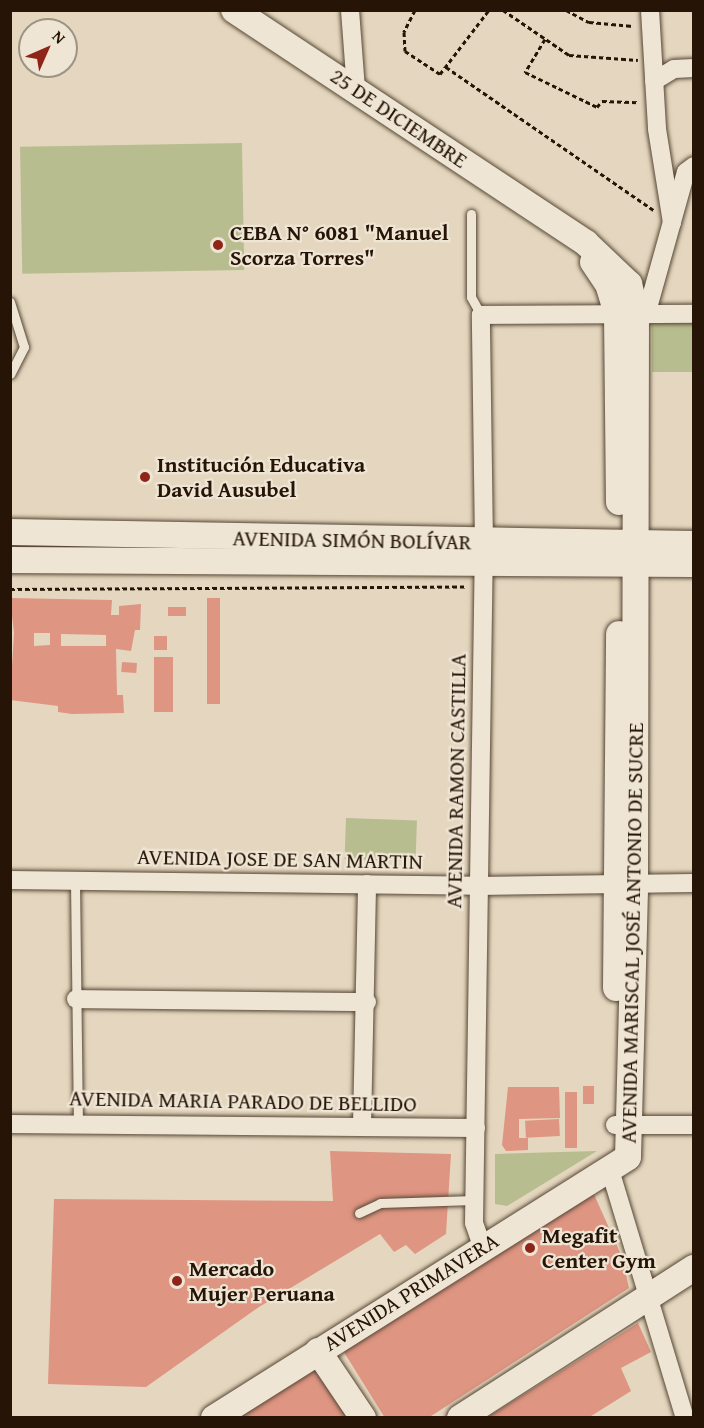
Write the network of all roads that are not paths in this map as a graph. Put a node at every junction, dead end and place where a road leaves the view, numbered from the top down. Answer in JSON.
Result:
{"nodes":[{"id":1,"x":350,"y":10,"type":"edge"},
{"id":2,"x":241,"y":12,"type":"edge"},
{"id":3,"x":651,"y":19,"type":"edge"},
{"id":4,"x":693,"y":68,"type":"edge"},
{"id":5,"x":654,"y":81,"type":"junction"},
{"id":6,"x":356,"y":89,"type":"junction"},
{"id":7,"x":693,"y":166,"type":"edge"},
{"id":8,"x":471,"y":214,"type":"dead end"},
{"id":9,"x":672,"y":224,"type":"junction"},
{"id":10,"x":563,"y":228,"type":"joint"},
{"id":11,"x":10,"y":302,"type":"edge"},
{"id":12,"x":633,"y":314,"type":"junction"},
{"id":13,"x":693,"y":314,"type":"edge"},
{"id":14,"x":481,"y":315,"type":"junction"},
{"id":15,"x":10,"y":374,"type":"edge"},
{"id":16,"x":10,"y":532,"type":"edge"},
{"id":17,"x":158,"y":536,"type":"junction"},
{"id":18,"x":693,"y":544,"type":"edge"},
{"id":19,"x":628,"y":554,"type":"junction"},
{"id":20,"x":10,"y":560,"type":"edge"},
{"id":21,"x":158,"y":561,"type":"junction"},
{"id":22,"x":693,"y":564,"type":"edge"},
{"id":23,"x":483,"y":565,"type":"junction"},
{"id":24,"x":10,"y":880,"type":"edge"},
{"id":25,"x":75,"y":880,"type":"junction"},
{"id":26,"x":626,"y":882,"type":"junction"},
{"id":27,"x":693,"y":883,"type":"edge"},
{"id":28,"x":367,"y":884,"type":"junction"},
{"id":29,"x":478,"y":886,"type":"junction"},
{"id":30,"x":76,"y":999,"type":"junction"},
{"id":31,"x":367,"y":1002,"type":"junction"},
{"id":32,"x":78,"y":1122,"type":"junction"},
{"id":33,"x":10,"y":1124,"type":"edge"},
{"id":34,"x":623,"y":1125,"type":"junction"},
{"id":35,"x":693,"y":1125,"type":"edge"},
{"id":36,"x":362,"y":1126,"type":"junction"},
{"id":37,"x":476,"y":1128,"type":"junction"},
{"id":38,"x":610,"y":1170,"type":"junction"},
{"id":39,"x":474,"y":1200,"type":"junction"},
{"id":40,"x":358,"y":1213,"type":"dead end"},
{"id":41,"x":482,"y":1246,"type":"junction"},
{"id":42,"x":693,"y":1268,"type":"edge"},
{"id":43,"x":649,"y":1297,"type":"junction"},
{"id":44,"x":318,"y":1351,"type":"junction"},
{"id":45,"x":214,"y":1418,"type":"edge"},
{"id":46,"x":363,"y":1418,"type":"edge"},
{"id":47,"x":460,"y":1418,"type":"edge"},
{"id":48,"x":686,"y":1418,"type":"edge"}],
"edges":[{"from":1,"to":6,"type":"street"},
{"from":2,"to":6,"type":"street","name":"25 DE DICIEMBRE"},
{"from":3,"to":5,"type":"street"},
{"from":4,"to":5,"type":"street"},
{"from":5,"to":9,"type":"street"},
{"from":6,"to":10,"type":"street","name":"25 DE DICIEMBRE"},
{"from":7,"to":9,"type":"street"},
{"from":8,"to":14,"type":"lane"},
{"from":9,"to":12,"type":"street"},
{"from":10,"to":12,"type":"street","name":"AVENIDA MARISCAL JOSÉ ANTONIO DE SUCRE"},
{"from":11,"to":15,"type":"lane"},
{"from":12,"to":13,"type":"street"},
{"from":12,"to":14,"type":"street"},
{"from":12,"to":19,"type":"street","name":"AVENIDA MARISCAL JOSÉ ANTONIO DE SUCRE"},
{"from":14,"to":23,"type":"street","name":"AVENIDA RAMON CASTILLA"},
{"from":16,"to":17,"type":"street","name":"AVENIDA SIMÓN BOLÍVAR"},
{"from":17,"to":21,"type":"street"},
{"from":17,"to":23,"type":"street","name":"AVENIDA SIMÓN BOLÍVAR"},
{"from":18,"to":19,"type":"street","name":"AVENIDA SIMÓN BOLÍVAR"},
{"from":19,"to":22,"type":"street","name":"AVENIDA SIMÓN BOLÍVAR"},
{"from":19,"to":23,"type":"street","name":"AVENIDA SIMÓN BOLÍVAR"},
{"from":19,"to":26,"type":"street","name":"AVENIDA MARISCAL JOSÉ ANTONIO DE SUCRE"},
{"from":20,"to":21,"type":"street","name":"AVENIDA SIMÓN BOLÍVAR"},
{"from":21,"to":23,"type":"street","name":"AVENIDA SIMÓN BOLÍVAR"},
{"from":23,"to":29,"type":"street","name":"AVENIDA RAMON CASTILLA"},
{"from":24,"to":25,"type":"street","name":"AVENIDA JOSE DE SAN MARTIN"},
{"from":25,"to":28,"type":"street","name":"AVENIDA JOSE DE SAN MARTIN"},
{"from":25,"to":30,"type":"lane"},
{"from":26,"to":27,"type":"street","name":"AVENIDA JOSE DE SAN MARTIN"},
{"from":26,"to":29,"type":"street","name":"AVENIDA JOSE DE SAN MARTIN"},
{"from":26,"to":34,"type":"street","name":"AVENIDA MARISCAL JOSÉ ANTONIO DE SUCRE"},
{"from":28,"to":29,"type":"street","name":"AVENIDA JOSE DE SAN MARTIN"},
{"from":28,"to":31,"type":"street"},
{"from":29,"to":37,"type":"street","name":"AVENIDA RAMON CASTILLA"},
{"from":30,"to":31,"type":"street"},
{"from":30,"to":32,"type":"lane"},
{"from":31,"to":36,"type":"street"},
{"from":32,"to":33,"type":"street","name":"AVENIDA MARIA PARADO DE BELLIDO"},
{"from":32,"to":36,"type":"street","name":"AVENIDA MARIA PARADO DE BELLIDO"},
{"from":34,"to":35,"type":"street"},
{"from":34,"to":38,"type":"street","name":"AVENIDA MARISCAL JOSÉ ANTONIO DE SUCRE"},
{"from":36,"to":37,"type":"street","name":"AVENIDA MARIA PARADO DE BELLIDO"},
{"from":37,"to":39,"type":"street","name":"AVENIDA RAMON CASTILLA"},
{"from":38,"to":41,"type":"street","name":"AVENIDA PRIMAVERA"},
{"from":38,"to":43,"type":"street"},
{"from":39,"to":40,"type":"lane"},
{"from":39,"to":41,"type":"street","name":"AVENIDA RAMON CASTILLA"},
{"from":41,"to":44,"type":"street","name":"AVENIDA PRIMAVERA"},
{"from":42,"to":43,"type":"street"},
{"from":43,"to":47,"type":"street"},
{"from":43,"to":48,"type":"street"},
{"from":44,"to":45,"type":"street","name":"AVENIDA PRIMAVERA"},
{"from":44,"to":46,"type":"street"}]}
